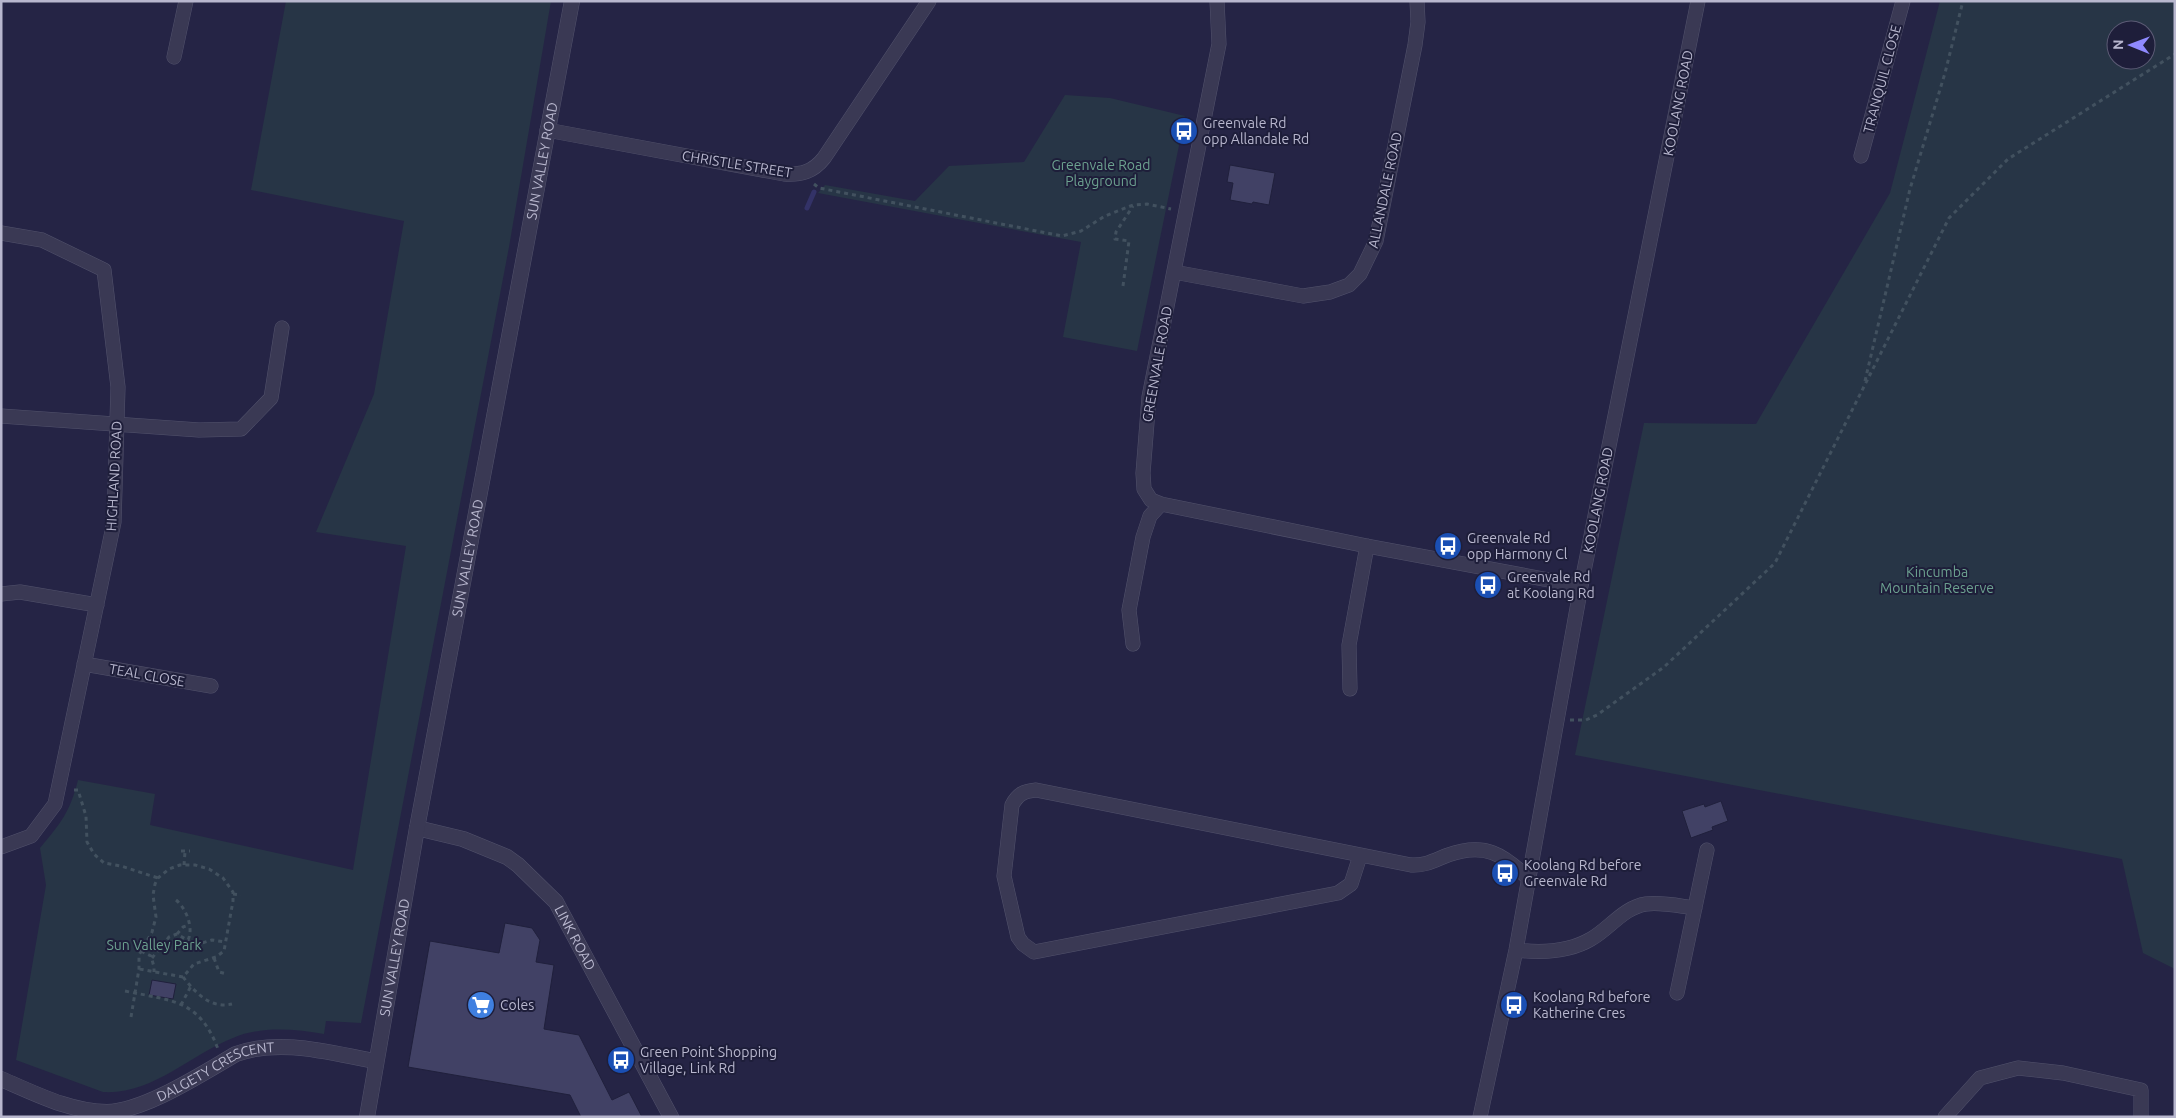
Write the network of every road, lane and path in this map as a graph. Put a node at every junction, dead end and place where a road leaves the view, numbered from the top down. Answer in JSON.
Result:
{"nodes":[{"id":1,"x":186,"y":1,"type":"edge"},
{"id":2,"x":572,"y":1,"type":"edge"},
{"id":3,"x":929,"y":1,"type":"edge"},
{"id":4,"x":1217,"y":1,"type":"edge"},
{"id":5,"x":1418,"y":1,"type":"edge"},
{"id":6,"x":1698,"y":1,"type":"edge"},
{"id":7,"x":1903,"y":1,"type":"edge"},
{"id":8,"x":1963,"y":1,"type":"edge"},
{"id":9,"x":2175,"y":54,"type":"edge"},
{"id":10,"x":174,"y":57,"type":"dead end"},
{"id":11,"x":547,"y":130,"type":"junction"},
{"id":12,"x":1861,"y":156,"type":"dead end"},
{"id":13,"x":802,"y":173,"type":"junction"},
{"id":14,"x":1133,"y":205,"type":"junction"},
{"id":15,"x":1186,"y":211,"type":"junction"},
{"id":16,"x":1,"y":233,"type":"edge"},
{"id":17,"x":1174,"y":272,"type":"junction"},
{"id":18,"x":1123,"y":286,"type":"dead end"},
{"id":19,"x":282,"y":328,"type":"dead end"},
{"id":20,"x":1864,"y":387,"type":"junction"},
{"id":21,"x":1,"y":416,"type":"edge"},
{"id":22,"x":117,"y":425,"type":"junction"},
{"id":23,"x":1161,"y":504,"type":"junction"},
{"id":24,"x":1368,"y":546,"type":"junction"},
{"id":25,"x":1581,"y":586,"type":"junction"},
{"id":26,"x":1,"y":594,"type":"edge"},
{"id":27,"x":97,"y":605,"type":"junction"},
{"id":28,"x":1133,"y":644,"type":"dead end"},
{"id":29,"x":84,"y":664,"type":"junction"},
{"id":30,"x":210,"y":686,"type":"dead end"},
{"id":31,"x":1350,"y":689,"type":"dead end"},
{"id":32,"x":1557,"y":721,"type":"junction"},
{"id":33,"x":74,"y":790,"type":"dead end"},
{"id":34,"x":417,"y":828,"type":"junction"},
{"id":35,"x":1,"y":847,"type":"edge"},
{"id":36,"x":1707,"y":850,"type":"dead end"},
{"id":37,"x":190,"y":851,"type":"dead end"},
{"id":38,"x":1360,"y":856,"type":"junction"},
{"id":39,"x":184,"y":865,"type":"junction"},
{"id":40,"x":158,"y":878,"type":"junction"},
{"id":41,"x":1529,"y":878,"type":"junction"},
{"id":42,"x":233,"y":894,"type":"junction"},
{"id":43,"x":241,"y":895,"type":"dead end"},
{"id":44,"x":176,"y":900,"type":"dead end"},
{"id":45,"x":1695,"y":908,"type":"junction"},
{"id":46,"x":189,"y":925,"type":"junction"},
{"id":47,"x":177,"y":934,"type":"junction"},
{"id":48,"x":188,"y":940,"type":"junction"},
{"id":49,"x":226,"y":942,"type":"junction"},
{"id":50,"x":1516,"y":950,"type":"junction"},
{"id":51,"x":141,"y":951,"type":"junction"},
{"id":52,"x":152,"y":958,"type":"junction"},
{"id":53,"x":214,"y":958,"type":"junction"},
{"id":54,"x":140,"y":969,"type":"junction"},
{"id":55,"x":154,"y":972,"type":"junction"},
{"id":56,"x":227,"y":974,"type":"dead end"},
{"id":57,"x":183,"y":977,"type":"junction"},
{"id":58,"x":191,"y":986,"type":"junction"},
{"id":59,"x":125,"y":992,"type":"dead end"},
{"id":60,"x":1677,"y":992,"type":"dead end"},
{"id":61,"x":135,"y":994,"type":"junction"},
{"id":62,"x":182,"y":1004,"type":"junction"},
{"id":63,"x":232,"y":1004,"type":"dead end"},
{"id":64,"x":131,"y":1017,"type":"dead end"},
{"id":65,"x":223,"y":1061,"type":"junction"},
{"id":66,"x":375,"y":1061,"type":"junction"},
{"id":67,"x":1,"y":1079,"type":"edge"},
{"id":68,"x":367,"y":1117,"type":"edge"},
{"id":69,"x":671,"y":1117,"type":"edge"},
{"id":70,"x":1480,"y":1117,"type":"edge"},
{"id":71,"x":1945,"y":1117,"type":"edge"},
{"id":72,"x":2141,"y":1117,"type":"edge"}],
"edges":[{"from":1,"to":10,"type":"street"},
{"from":2,"to":11,"type":"street","name":"SUN VALLEY ROAD"},
{"from":3,"to":13,"type":"street","name":"CHRISTLE STREET"},
{"from":4,"to":15,"type":"street","name":"GREENVALE ROAD"},
{"from":5,"to":17,"type":"street","name":"ALLANDALE ROAD"},
{"from":6,"to":25,"type":"street","name":"KOOLANG ROAD"},
{"from":7,"to":12,"type":"street","name":"TRANQUIL CLOSE"},
{"from":8,"to":20,"type":"path"},
{"from":9,"to":20,"type":"path"},
{"from":11,"to":13,"type":"street","name":"CHRISTLE STREET"},
{"from":11,"to":34,"type":"street","name":"SUN VALLEY ROAD"},
{"from":13,"to":14,"type":"path"},
{"from":14,"to":15,"type":"path"},
{"from":14,"to":18,"type":"path"},
{"from":15,"to":17,"type":"street","name":"GREENVALE ROAD"},
{"from":16,"to":22,"type":"street","name":"HIGHLAND ROAD"},
{"from":17,"to":23,"type":"street","name":"GREENVALE ROAD"},
{"from":19,"to":22,"type":"street"},
{"from":20,"to":32,"type":"path"},
{"from":21,"to":22,"type":"street"},
{"from":22,"to":27,"type":"street","name":"HIGHLAND ROAD"},
{"from":23,"to":24,"type":"street"},
{"from":23,"to":28,"type":"street"},
{"from":24,"to":25,"type":"street"},
{"from":24,"to":31,"type":"street"},
{"from":25,"to":32,"type":"street","name":"KOOLANG ROAD"},
{"from":26,"to":27,"type":"street"},
{"from":27,"to":29,"type":"street","name":"HIGHLAND ROAD"},
{"from":29,"to":30,"type":"street","name":"TEAL CLOSE"},
{"from":29,"to":35,"type":"street","name":"HIGHLAND ROAD"},
{"from":32,"to":41,"type":"street","name":"KOOLANG ROAD"},
{"from":33,"to":40,"type":"path"},
{"from":34,"to":66,"type":"street","name":"SUN VALLEY ROAD"},
{"from":34,"to":69,"type":"street","name":"LINK ROAD"},
{"from":36,"to":45,"type":"street"},
{"from":37,"to":39,"type":"path"},
{"from":38,"to":38,"type":"street"},
{"from":38,"to":41,"type":"street"},
{"from":39,"to":40,"type":"path"},
{"from":39,"to":42,"type":"path"},
{"from":40,"to":51,"type":"path"},
{"from":41,"to":50,"type":"street","name":"KOOLANG ROAD"},
{"from":42,"to":43,"type":"path"},
{"from":42,"to":49,"type":"path"},
{"from":44,"to":46,"type":"path"},
{"from":45,"to":50,"type":"street"},
{"from":45,"to":60,"type":"street"},
{"from":46,"to":47,"type":"path"},
{"from":46,"to":48,"type":"path"},
{"from":47,"to":48,"type":"path"},
{"from":47,"to":52,"type":"path"},
{"from":48,"to":49,"type":"path"},
{"from":49,"to":53,"type":"path"},
{"from":50,"to":70,"type":"street","name":"KOOLANG ROAD"},
{"from":51,"to":52,"type":"path"},
{"from":51,"to":54,"type":"path"},
{"from":52,"to":55,"type":"path"},
{"from":53,"to":56,"type":"path"},
{"from":53,"to":57,"type":"path"},
{"from":54,"to":55,"type":"path"},
{"from":54,"to":61,"type":"path"},
{"from":55,"to":57,"type":"path"},
{"from":57,"to":58,"type":"path"},
{"from":58,"to":62,"type":"path"},
{"from":58,"to":63,"type":"path"},
{"from":59,"to":61,"type":"path"},
{"from":61,"to":62,"type":"path"},
{"from":61,"to":64,"type":"path"},
{"from":62,"to":65,"type":"path"},
{"from":65,"to":66,"type":"street","name":"DALGETY CRESCENT"},
{"from":65,"to":67,"type":"street","name":"DALGETY CRESCENT"},
{"from":66,"to":68,"type":"street","name":"SUN VALLEY ROAD"},
{"from":71,"to":72,"type":"street"}]}
